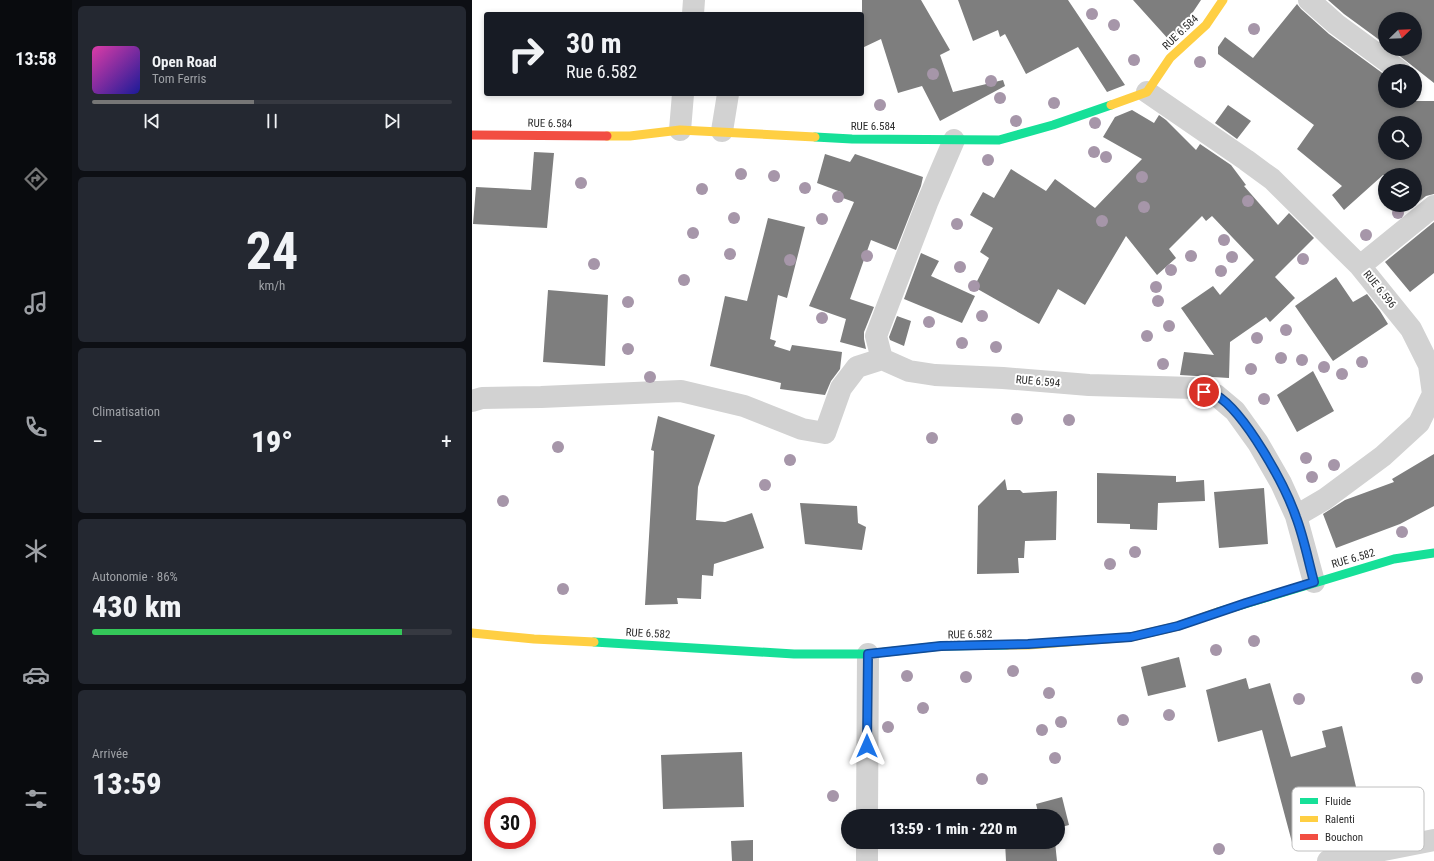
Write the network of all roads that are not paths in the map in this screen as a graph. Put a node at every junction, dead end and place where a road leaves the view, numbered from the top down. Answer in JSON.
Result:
{"nodes":[{"id":1,"x":694,"y":0,"type":"edge"},
{"id":2,"x":1223,"y":0,"type":"edge"},
{"id":3,"x":1309,"y":0,"type":"edge"},
{"id":4,"x":692,"y":12,"type":"edge"},
{"id":5,"x":1390,"y":64,"type":"edge"},
{"id":6,"x":1147,"y":92,"type":"junction"},
{"id":7,"x":683,"y":96,"type":"edge"},
{"id":8,"x":728,"y":96,"type":"edge"},
{"id":9,"x":680,"y":130,"type":"junction"},
{"id":10,"x":722,"y":131,"type":"junction"},
{"id":11,"x":472,"y":135,"type":"edge"},
{"id":12,"x":954,"y":140,"type":"junction"},
{"id":13,"x":1434,"y":206,"type":"edge"},
{"id":14,"x":1360,"y":266,"type":"junction"},
{"id":15,"x":882,"y":359,"type":"junction"},
{"id":16,"x":472,"y":400,"type":"edge"},
{"id":17,"x":1296,"y":516,"type":"junction"},
{"id":18,"x":1434,"y":553,"type":"edge"},
{"id":19,"x":1314,"y":582,"type":"junction"},
{"id":20,"x":472,"y":633,"type":"edge"},
{"id":21,"x":868,"y":654,"type":"junction"},
{"id":22,"x":867,"y":809,"type":"edge"},
{"id":23,"x":1434,"y":840,"type":"edge"},
{"id":24,"x":1424,"y":842,"type":"edge"},
{"id":25,"x":867,"y":849,"type":"edge"},
{"id":26,"x":1378,"y":851,"type":"edge"},
{"id":27,"x":868,"y":861,"type":"edge"},
{"id":28,"x":1328,"y":861,"type":"edge"}],
"edges":[{"from":1,"to":4,"type":"street"},
{"from":2,"to":6,"type":"street","name":"RUE 6.584"},
{"from":3,"to":5,"type":"street"},
{"from":6,"to":12,"type":"street","name":"RUE 6.584"},
{"from":6,"to":14,"type":"street","name":"RUE 6.596"},
{"from":7,"to":9,"type":"street"},
{"from":8,"to":10,"type":"street"},
{"from":9,"to":10,"type":"street","name":"RUE 6.584"},
{"from":9,"to":11,"type":"street","name":"RUE 6.584"},
{"from":10,"to":12,"type":"street","name":"RUE 6.584"},
{"from":12,"to":15,"type":"street"},
{"from":13,"to":14,"type":"street"},
{"from":14,"to":17,"type":"street","name":"RUE 6.596"},
{"from":15,"to":16,"type":"street"},
{"from":15,"to":17,"type":"street","name":"RUE 6.594"},
{"from":17,"to":19,"type":"street","name":"RUE 6.594"},
{"from":18,"to":19,"type":"street","name":"RUE 6.582"},
{"from":19,"to":21,"type":"street","name":"RUE 6.582"},
{"from":20,"to":21,"type":"street","name":"RUE 6.582"},
{"from":21,"to":22,"type":"street"},
{"from":23,"to":24,"type":"street"},
{"from":25,"to":27,"type":"street"},
{"from":26,"to":28,"type":"street"}]}
